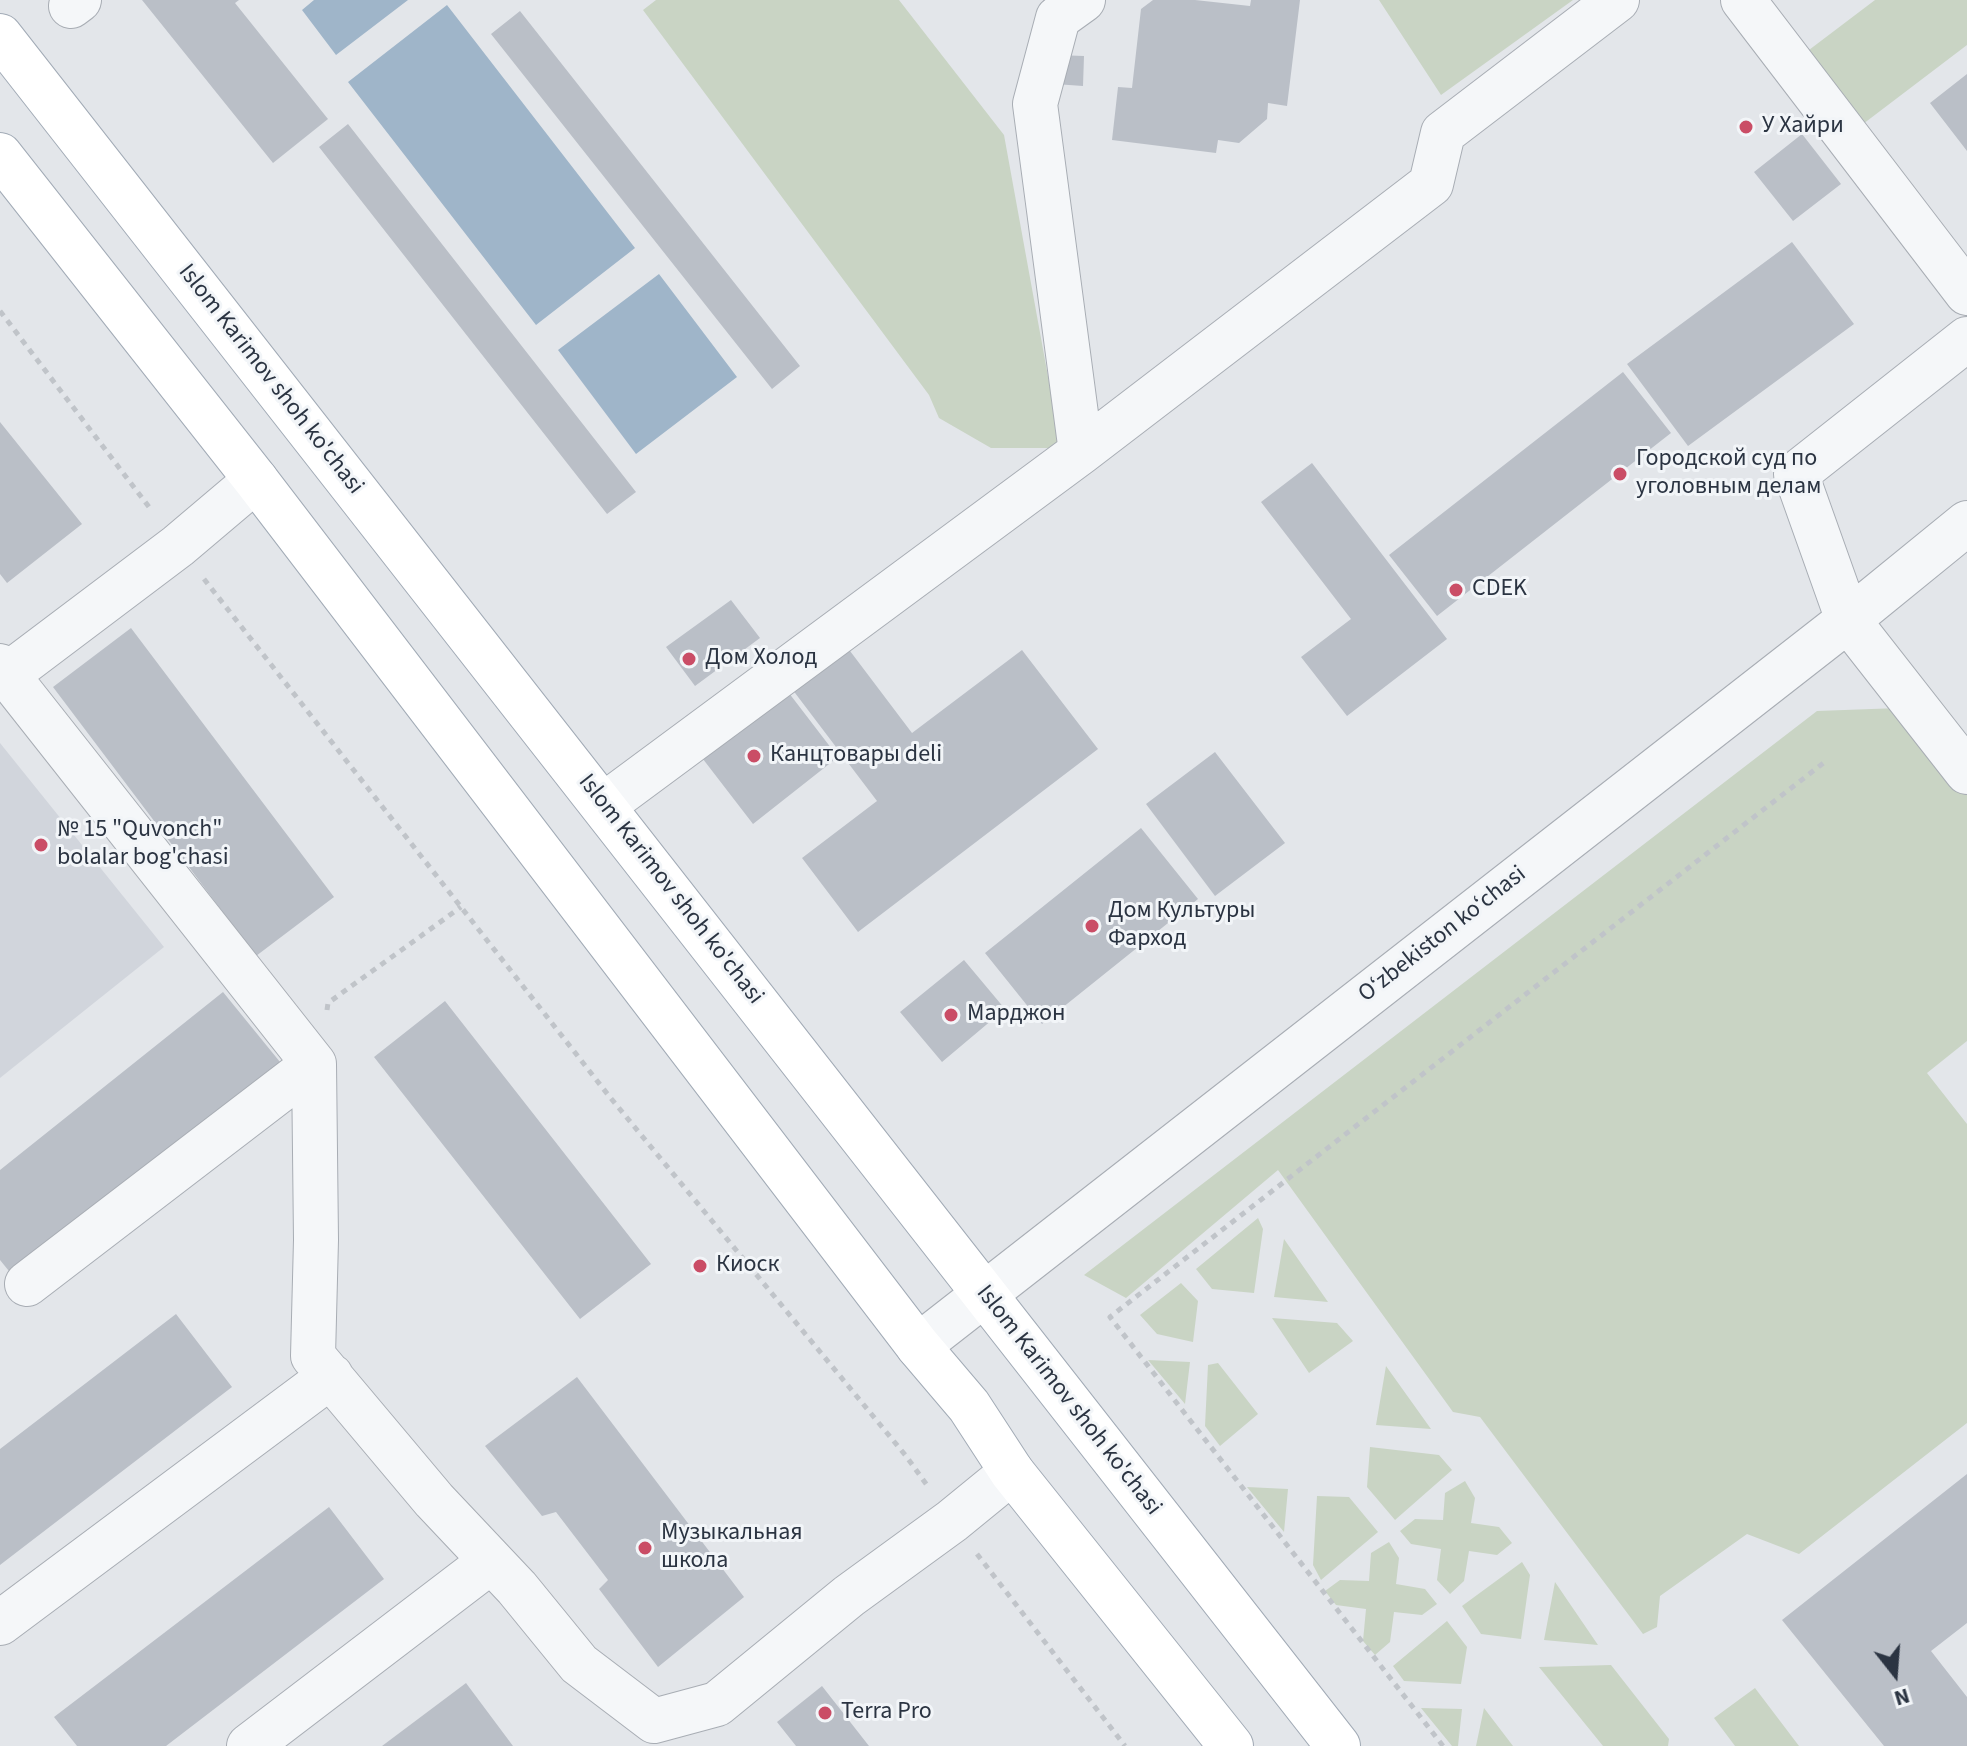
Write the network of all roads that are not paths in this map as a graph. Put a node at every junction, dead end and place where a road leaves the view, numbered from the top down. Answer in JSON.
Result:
{"nodes":[{"id":1,"x":1083,"y":0,"type":"edge"},
{"id":2,"x":1617,"y":0,"type":"edge"},
{"id":3,"x":1743,"y":0,"type":"edge"},
{"id":4,"x":0,"y":36,"type":"edge"},
{"id":5,"x":0,"y":155,"type":"edge"},
{"id":6,"x":1967,"y":293,"type":"edge"},
{"id":7,"x":1967,"y":339,"type":"edge"},
{"id":8,"x":1081,"y":452,"type":"junction"},
{"id":9,"x":256,"y":480,"type":"junction"},
{"id":10,"x":1967,"y":523,"type":"edge"},
{"id":11,"x":1848,"y":620,"type":"junction"},
{"id":12,"x":3,"y":670,"type":"edge"},
{"id":13,"x":1967,"y":772,"type":"edge"},
{"id":14,"x":604,"y":805,"type":"junction"},
{"id":15,"x":314,"y":1064,"type":"junction"},
{"id":16,"x":27,"y":1284,"type":"dead end"},
{"id":17,"x":983,"y":1294,"type":"junction"},
{"id":18,"x":918,"y":1346,"type":"junction"},
{"id":19,"x":331,"y":1376,"type":"junction"},
{"id":20,"x":1012,"y":1472,"type":"junction"},
{"id":21,"x":490,"y":1562,"type":"junction"},
{"id":22,"x":0,"y":1623,"type":"edge"},
{"id":23,"x":717,"y":1704,"type":"junction"},
{"id":24,"x":249,"y":1746,"type":"edge"},
{"id":25,"x":662,"y":1746,"type":"edge"},
{"id":26,"x":1231,"y":1746,"type":"edge"},
{"id":27,"x":1338,"y":1746,"type":"edge"}],
"edges":[{"from":1,"to":8,"type":"street"},
{"from":2,"to":8,"type":"street"},
{"from":3,"to":6,"type":"street"},
{"from":4,"to":14,"type":"main road","name":"Islom Karimov shoh ko'chasi"},
{"from":5,"to":9,"type":"main road"},
{"from":7,"to":11,"type":"street"},
{"from":8,"to":14,"type":"street"},
{"from":9,"to":12,"type":"street"},
{"from":9,"to":18,"type":"main road"},
{"from":10,"to":11,"type":"street","name":"O‘zbekiston ko‘chasi"},
{"from":11,"to":13,"type":"street"},
{"from":11,"to":17,"type":"street","name":"O‘zbekiston ko‘chasi"},
{"from":12,"to":15,"type":"street"},
{"from":14,"to":17,"type":"main road","name":"Islom Karimov shoh ko'chasi"},
{"from":15,"to":16,"type":"street"},
{"from":15,"to":19,"type":"street"},
{"from":17,"to":18,"type":"street","name":"O‘zbekiston ko‘chasi"},
{"from":17,"to":27,"type":"main road","name":"Islom Karimov shoh ko'chasi"},
{"from":18,"to":20,"type":"main road"},
{"from":19,"to":21,"type":"street"},
{"from":19,"to":22,"type":"street"},
{"from":20,"to":23,"type":"street"},
{"from":20,"to":26,"type":"main road"},
{"from":21,"to":23,"type":"street"},
{"from":21,"to":24,"type":"street"},
{"from":23,"to":25,"type":"street"}]}
